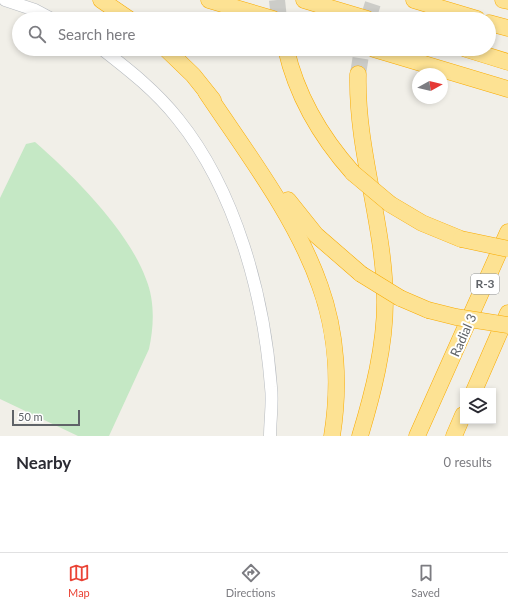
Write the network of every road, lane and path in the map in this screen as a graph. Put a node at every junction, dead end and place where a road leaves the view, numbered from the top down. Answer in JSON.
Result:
{"nodes":[{"id":1,"x":5,"y":0,"type":"edge"},
{"id":2,"x":101,"y":0,"type":"edge"},
{"id":3,"x":210,"y":0,"type":"edge"},
{"id":4,"x":304,"y":0,"type":"edge"},
{"id":5,"x":414,"y":0,"type":"edge"},
{"id":6,"x":503,"y":0,"type":"edge"},
{"id":7,"x":508,"y":1,"type":"edge"},
{"id":8,"x":39,"y":12,"type":"edge"},
{"id":9,"x":119,"y":12,"type":"edge"},
{"id":10,"x":250,"y":12,"type":"edge"},
{"id":11,"x":344,"y":12,"type":"edge"},
{"id":12,"x":454,"y":12,"type":"edge"},
{"id":13,"x":496,"y":24,"type":"edge"},
{"id":14,"x":508,"y":28,"type":"edge"},
{"id":15,"x":111,"y":56,"type":"edge"},
{"id":16,"x":173,"y":56,"type":"edge"},
{"id":17,"x":288,"y":56,"type":"edge"},
{"id":18,"x":397,"y":56,"type":"edge"},
{"id":19,"x":489,"y":56,"type":"edge"},
{"id":20,"x":508,"y":62,"type":"edge"},
{"id":21,"x":358,"y":74,"type":"tunnel mouth"},
{"id":22,"x":508,"y":89,"type":"edge"},
{"id":23,"x":206,"y":92,"type":"junction"},
{"id":24,"x":508,"y":232,"type":"edge"},
{"id":25,"x":508,"y":249,"type":"edge"},
{"id":26,"x":508,"y":313,"type":"edge"},
{"id":27,"x":508,"y":325,"type":"edge"},
{"id":28,"x":475,"y":388,"type":"edge"},
{"id":29,"x":460,"y":423,"type":"edge"},
{"id":30,"x":270,"y":436,"type":"edge"},
{"id":31,"x":332,"y":436,"type":"edge"},
{"id":32,"x":360,"y":436,"type":"edge"},
{"id":33,"x":417,"y":436,"type":"edge"},
{"id":34,"x":454,"y":436,"type":"edge"}],
"edges":[{"from":1,"to":8,"type":"street"},
{"from":2,"to":9,"type":"highway"},
{"from":3,"to":10,"type":"highway"},
{"from":4,"to":11,"type":"highway"},
{"from":5,"to":12,"type":"highway"},
{"from":6,"to":7,"type":"highway"},
{"from":13,"to":14,"type":"highway"},
{"from":15,"to":30,"type":"street"},
{"from":16,"to":23,"type":"highway"},
{"from":17,"to":25,"type":"highway","bridge":true},
{"from":18,"to":22,"type":"highway"},
{"from":19,"to":20,"type":"highway"},
{"from":21,"to":32,"type":"highway"},
{"from":23,"to":27,"type":"highway","bridge":true},
{"from":23,"to":31,"type":"highway"},
{"from":24,"to":33,"type":"highway","name":"Radial 3","number":"R-3"},
{"from":26,"to":28,"type":"highway"},
{"from":29,"to":34,"type":"highway"}]}
